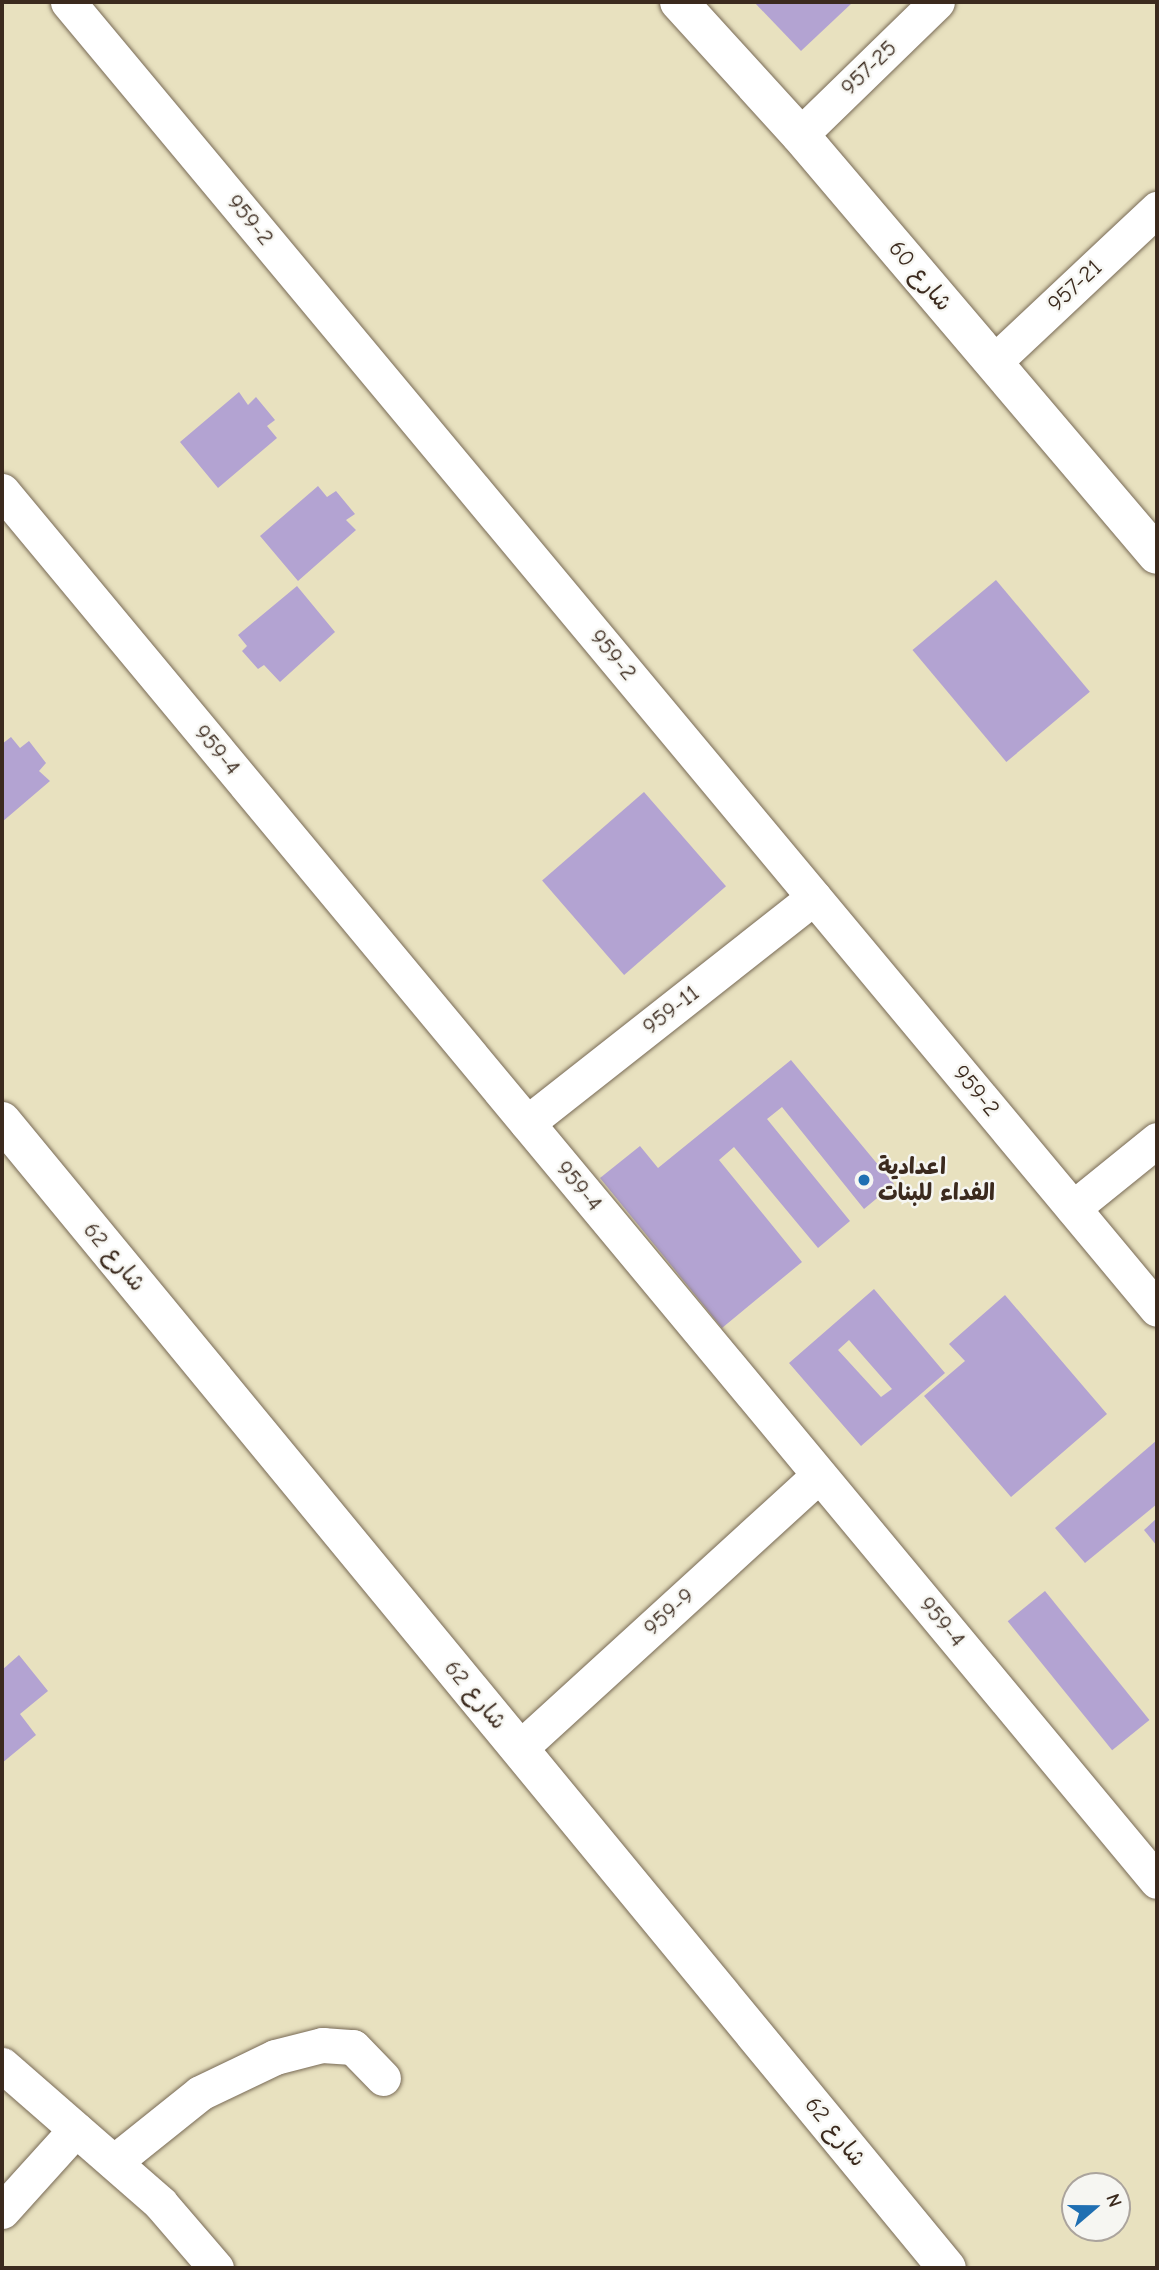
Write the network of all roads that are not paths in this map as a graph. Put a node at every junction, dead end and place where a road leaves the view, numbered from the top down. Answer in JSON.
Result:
{"nodes":[{"id":1,"x":68,"y":2,"type":"edge"},
{"id":2,"x":679,"y":2,"type":"edge"},
{"id":3,"x":937,"y":2,"type":"edge"},
{"id":4,"x":800,"y":135,"type":"junction"},
{"id":5,"x":1157,"y":209,"type":"edge"},
{"id":6,"x":994,"y":362,"type":"junction"},
{"id":7,"x":2,"y":491,"type":"edge"},
{"id":8,"x":1157,"y":555,"type":"edge"},
{"id":9,"x":814,"y":897,"type":"junction"},
{"id":10,"x":2,"y":1121,"type":"edge"},
{"id":11,"x":527,"y":1123,"type":"junction"},
{"id":12,"x":1157,"y":1140,"type":"edge"},
{"id":13,"x":1073,"y":1208,"type":"junction"},
{"id":14,"x":1157,"y":1309,"type":"edge"},
{"id":15,"x":820,"y":1475,"type":"junction"},
{"id":16,"x":519,"y":1749,"type":"junction"},
{"id":17,"x":1152,"y":1863,"type":"edge"},
{"id":18,"x":2,"y":2064,"type":"edge"},
{"id":19,"x":383,"y":2078,"type":"dead end"},
{"id":20,"x":76,"y":2129,"type":"junction"},
{"id":21,"x":114,"y":2162,"type":"junction"},
{"id":22,"x":2,"y":2211,"type":"edge"},
{"id":23,"x":216,"y":2268,"type":"edge"},
{"id":24,"x":947,"y":2268,"type":"edge"}],
"edges":[{"from":1,"to":9,"type":"street","name":"959-2"},
{"from":2,"to":4,"type":"street","name":"شارع 60"},
{"from":3,"to":4,"type":"street","name":"957-25"},
{"from":4,"to":6,"type":"street","name":"شارع 60"},
{"from":5,"to":6,"type":"street","name":"957-21"},
{"from":6,"to":8,"type":"street","name":"شارع 60"},
{"from":7,"to":11,"type":"street","name":"959-4"},
{"from":9,"to":11,"type":"street","name":"959-11"},
{"from":9,"to":13,"type":"street","name":"959-2"},
{"from":10,"to":16,"type":"street","name":"شارع 62"},
{"from":11,"to":15,"type":"street","name":"959-4"},
{"from":12,"to":13,"type":"street"},
{"from":13,"to":14,"type":"street","name":"959-2"},
{"from":15,"to":16,"type":"street","name":"959-9"},
{"from":15,"to":17,"type":"street","name":"959-4"},
{"from":16,"to":24,"type":"street","name":"شارع 62"},
{"from":18,"to":20,"type":"street"},
{"from":19,"to":21,"type":"street"},
{"from":20,"to":21,"type":"street"},
{"from":20,"to":22,"type":"street"},
{"from":21,"to":23,"type":"street"}]}
